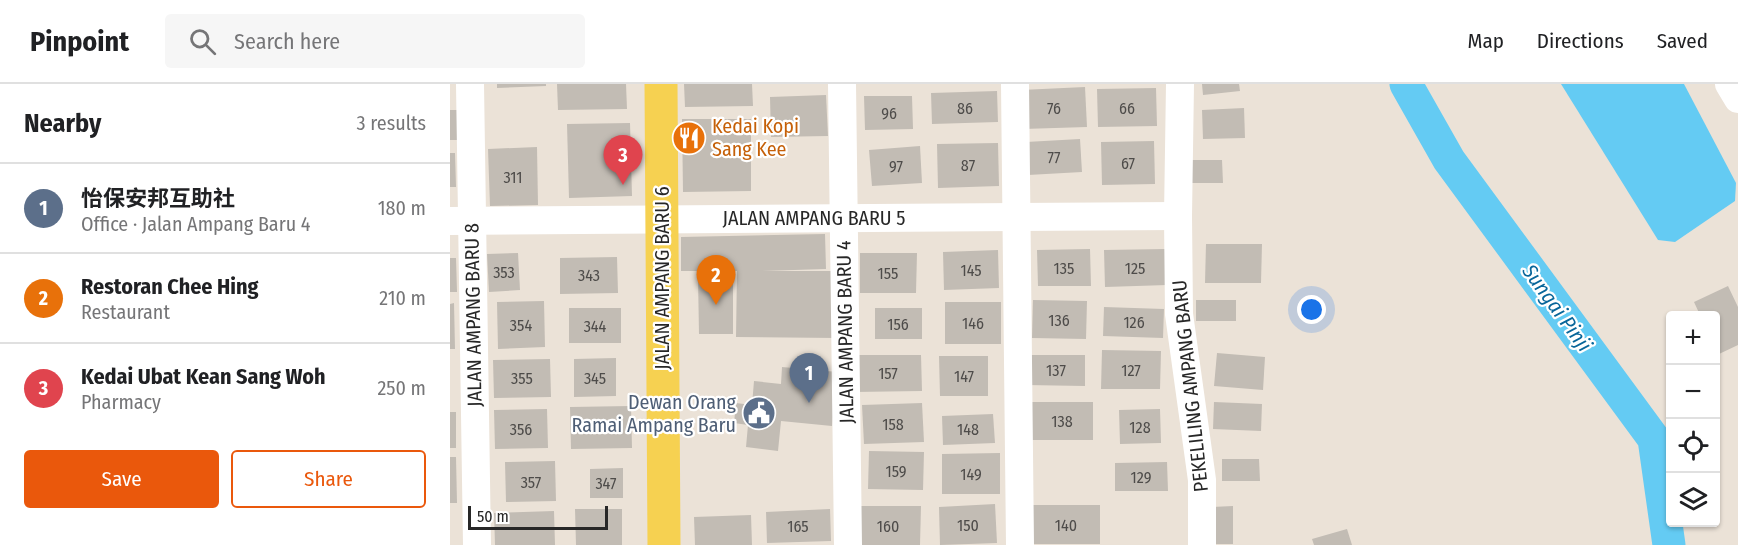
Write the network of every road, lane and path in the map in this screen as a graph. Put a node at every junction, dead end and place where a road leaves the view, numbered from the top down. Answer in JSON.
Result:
{"nodes":[{"id":1,"x":470,"y":84,"type":"edge"},
{"id":2,"x":661,"y":84,"type":"edge"},
{"id":3,"x":842,"y":84,"type":"edge"},
{"id":4,"x":1015,"y":84,"type":"edge"},
{"id":5,"x":1180,"y":84,"type":"edge"},
{"id":6,"x":1730,"y":84,"type":"edge"},
{"id":7,"x":1738,"y":99,"type":"edge"},
{"id":8,"x":1017,"y":216,"type":"junction"},
{"id":9,"x":1178,"y":216,"type":"junction"},
{"id":10,"x":843,"y":218,"type":"junction"},
{"id":11,"x":662,"y":219,"type":"junction"},
{"id":12,"x":461,"y":221,"type":"edge"},
{"id":13,"x":477,"y":545,"type":"edge"},
{"id":14,"x":664,"y":545,"type":"edge"},
{"id":15,"x":848,"y":545,"type":"edge"},
{"id":16,"x":1020,"y":545,"type":"edge"},
{"id":17,"x":1202,"y":545,"type":"edge"}],
"edges":[{"from":1,"to":12,"type":"street","name":"JALAN AMPANG BARU 8"},
{"from":2,"to":11,"type":"main road","name":"JALAN AMPANG BARU 6"},
{"from":3,"to":10,"type":"street","name":"JALAN AMPANG BARU 4"},
{"from":4,"to":8,"type":"street"},
{"from":5,"to":9,"type":"street","name":"PEKELILING AMPANG BARU"},
{"from":6,"to":7,"type":"street"},
{"from":8,"to":9,"type":"street","name":"JALAN AMPANG BARU 5"},
{"from":8,"to":10,"type":"street","name":"JALAN AMPANG BARU 5"},
{"from":8,"to":16,"type":"street"},
{"from":9,"to":17,"type":"street","name":"PEKELILING AMPANG BARU"},
{"from":10,"to":11,"type":"street","name":"JALAN AMPANG BARU 5"},
{"from":10,"to":15,"type":"street","name":"JALAN AMPANG BARU 4"},
{"from":11,"to":12,"type":"street","name":"JALAN AMPANG BARU 5"},
{"from":11,"to":14,"type":"main road","name":"JALAN AMPANG BARU 6"},
{"from":12,"to":13,"type":"street","name":"JALAN AMPANG BARU 8"}]}
